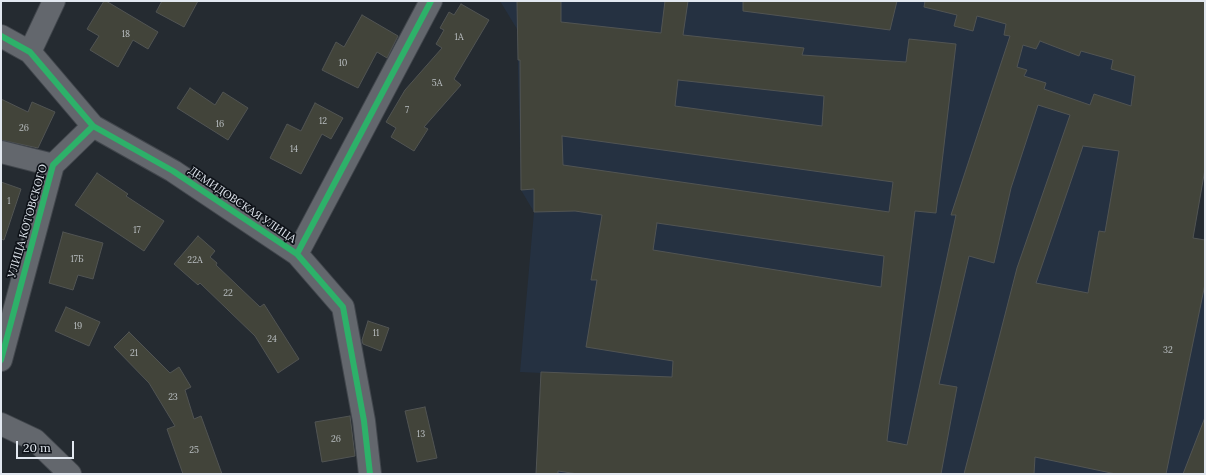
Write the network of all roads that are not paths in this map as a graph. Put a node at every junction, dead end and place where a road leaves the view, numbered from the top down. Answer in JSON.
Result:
{"nodes":[{"id":1,"x":54,"y":1,"type":"edge"},
{"id":2,"x":431,"y":1,"type":"edge"},
{"id":3,"x":1,"y":36,"type":"edge"},
{"id":4,"x":30,"y":52,"type":"junction"},
{"id":5,"x":93,"y":126,"type":"junction"},
{"id":6,"x":1,"y":152,"type":"edge"},
{"id":7,"x":53,"y":165,"type":"junction"},
{"id":8,"x":297,"y":254,"type":"junction"},
{"id":9,"x":1,"y":360,"type":"edge"},
{"id":10,"x":1,"y":424,"type":"edge"},
{"id":11,"x":70,"y":474,"type":"edge"},
{"id":12,"x":370,"y":474,"type":"edge"}],
"edges":[{"from":1,"to":4,"type":"street"},
{"from":2,"to":8,"type":"street"},
{"from":3,"to":4,"type":"street"},
{"from":4,"to":5,"type":"street"},
{"from":5,"to":7,"type":"street","name":"УЛИЦА КОТОВСКОГО"},
{"from":5,"to":8,"type":"street","name":"ДЕМИДОВСКАЯ УЛИЦА"},
{"from":6,"to":7,"type":"street"},
{"from":7,"to":9,"type":"street","name":"УЛИЦА КОТОВСКОГО"},
{"from":8,"to":12,"type":"street","name":"ДЕМИДОВСКАЯ УЛИЦА"},
{"from":10,"to":11,"type":"street"}]}
